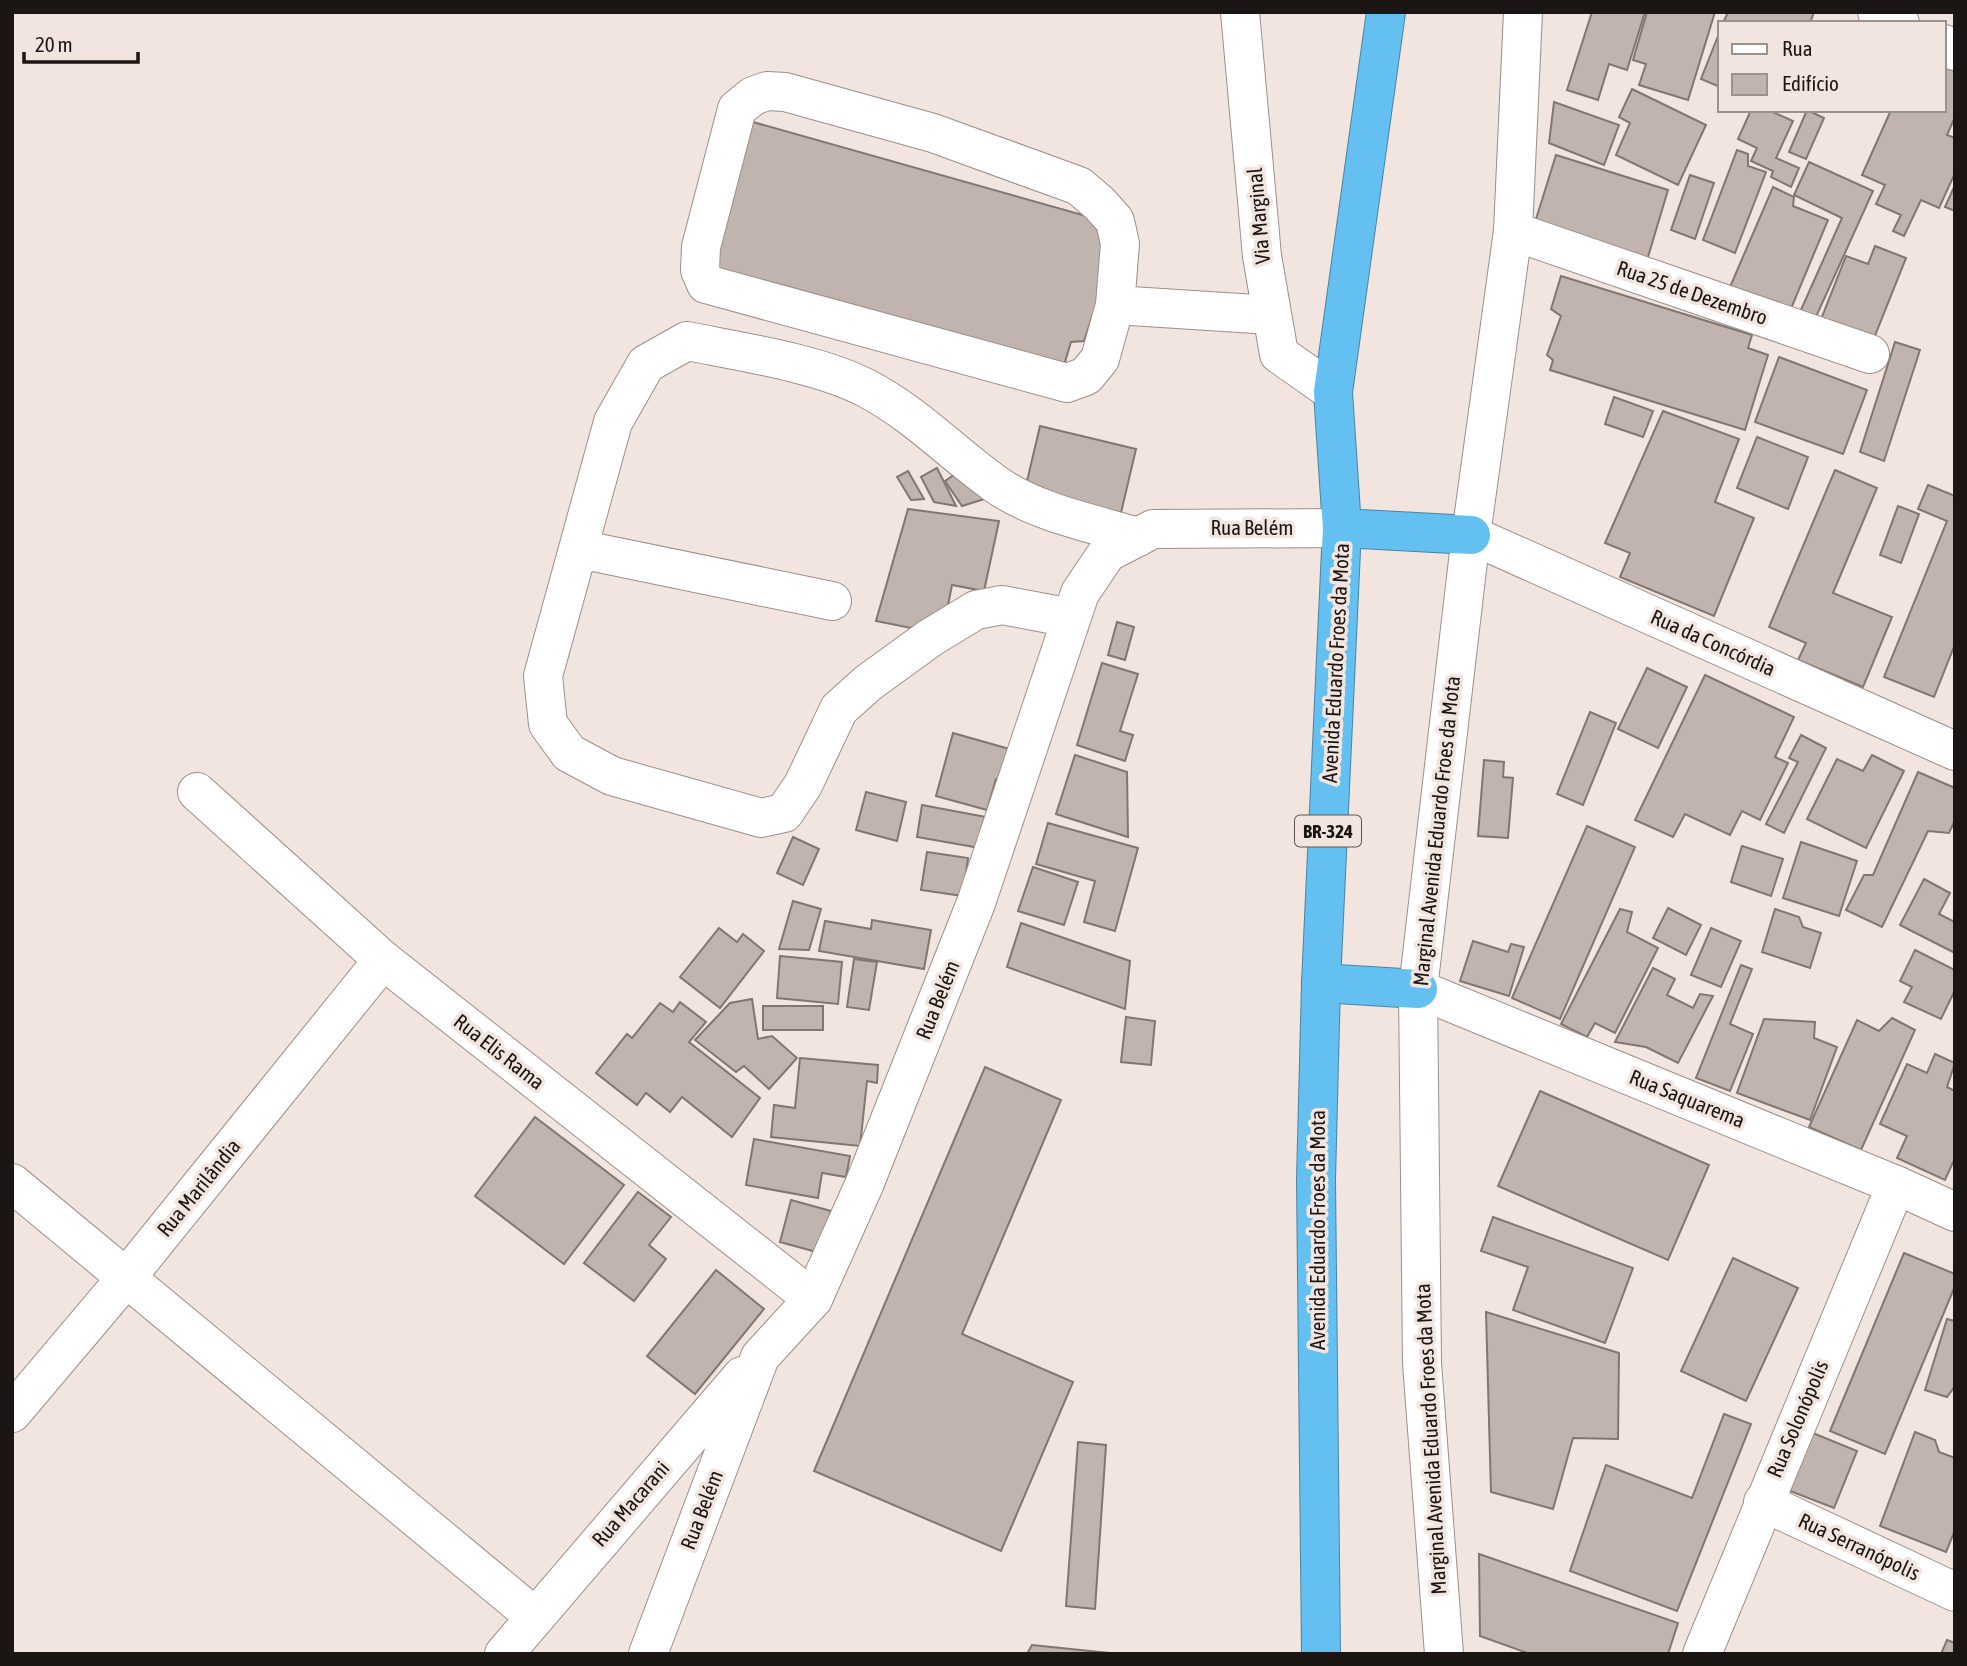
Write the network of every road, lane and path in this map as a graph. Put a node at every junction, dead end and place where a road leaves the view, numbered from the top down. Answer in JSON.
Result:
{"nodes":[{"id":1,"x":1240,"y":12,"type":"edge"},
{"id":2,"x":1386,"y":12,"type":"edge"},
{"id":3,"x":1523,"y":12,"type":"edge"},
{"id":4,"x":1877,"y":12,"type":"edge"},
{"id":5,"x":1896,"y":21,"type":"edge"},
{"id":6,"x":1513,"y":231,"type":"junction"},
{"id":7,"x":1115,"y":305,"type":"junction"},
{"id":8,"x":1271,"y":315,"type":"junction"},
{"id":9,"x":1870,"y":354,"type":"dead end"},
{"id":10,"x":1333,"y":392,"type":"junction"},
{"id":11,"x":1342,"y":528,"type":"junction"},
{"id":12,"x":1471,"y":535,"type":"junction"},
{"id":13,"x":1138,"y":537,"type":"junction"},
{"id":14,"x":579,"y":549,"type":"junction"},
{"id":15,"x":832,"y":601,"type":"dead end"},
{"id":16,"x":1071,"y":618,"type":"junction"},
{"id":17,"x":1955,"y":751,"type":"edge"},
{"id":18,"x":197,"y":792,"type":"dead end"},
{"id":19,"x":383,"y":960,"type":"junction"},
{"id":20,"x":1321,"y":983,"type":"junction"},
{"id":21,"x":1418,"y":989,"type":"junction"},
{"id":22,"x":12,"y":1183,"type":"edge"},
{"id":23,"x":1896,"y":1185,"type":"junction"},
{"id":24,"x":1955,"y":1212,"type":"edge"},
{"id":25,"x":126,"y":1279,"type":"junction"},
{"id":26,"x":813,"y":1299,"type":"junction"},
{"id":27,"x":760,"y":1357,"type":"junction"},
{"id":28,"x":12,"y":1413,"type":"edge"},
{"id":29,"x":1763,"y":1502,"type":"junction"},
{"id":30,"x":1955,"y":1592,"type":"edge"},
{"id":31,"x":534,"y":1615,"type":"junction"},
{"id":32,"x":505,"y":1654,"type":"edge"},
{"id":33,"x":648,"y":1654,"type":"edge"},
{"id":34,"x":1321,"y":1654,"type":"edge"},
{"id":35,"x":1444,"y":1654,"type":"edge"},
{"id":36,"x":1702,"y":1654,"type":"edge"}],
"edges":[{"from":1,"to":8,"type":"street","name":"Via Marginal"},
{"from":2,"to":10,"type":"highway","name":"Avenida Eduardo Froes da Mota","number":"BR-324"},
{"from":3,"to":6,"type":"street","name":"Marginal Avenida Eduardo Froes da Mota"},
{"from":4,"to":5,"type":"street"},
{"from":6,"to":9,"type":"street","name":"Rua 25 de Dezembro"},
{"from":6,"to":12,"type":"street","name":"Marginal Avenida Eduardo Froes da Mota"},
{"from":7,"to":7,"type":"street"},
{"from":7,"to":8,"type":"street"},
{"from":8,"to":10,"type":"street","name":"Via Marginal"},
{"from":10,"to":11,"type":"highway","name":"Avenida Eduardo Froes da Mota","number":"BR-324"},
{"from":11,"to":12,"type":"highway"},
{"from":11,"to":13,"type":"street","name":"Rua Belém"},
{"from":11,"to":20,"type":"highway","name":"Avenida Eduardo Froes da Mota","number":"BR-324"},
{"from":12,"to":17,"type":"street","name":"Rua da Concórdia"},
{"from":12,"to":21,"type":"street","name":"Marginal Avenida Eduardo Froes da Mota"},
{"from":13,"to":14,"type":"street"},
{"from":13,"to":16,"type":"street","name":"Rua Belém"},
{"from":14,"to":15,"type":"street"},
{"from":14,"to":16,"type":"street"},
{"from":16,"to":26,"type":"street","name":"Rua Belém"},
{"from":18,"to":19,"type":"street","name":"Rua Elis Rama"},
{"from":19,"to":25,"type":"street","name":"Rua Marilândia"},
{"from":19,"to":26,"type":"street","name":"Rua Elis Rama"},
{"from":20,"to":21,"type":"highway"},
{"from":20,"to":34,"type":"highway","name":"Avenida Eduardo Froes da Mota","number":"BR-324"},
{"from":21,"to":23,"type":"street","name":"Rua Saquarema"},
{"from":21,"to":35,"type":"street","name":"Marginal Avenida Eduardo Froes da Mota"},
{"from":22,"to":25,"type":"street"},
{"from":23,"to":24,"type":"street","name":"Rua Saquarema"},
{"from":23,"to":29,"type":"street","name":"Rua Solonópolis"},
{"from":25,"to":28,"type":"street","name":"Rua Marilândia"},
{"from":25,"to":31,"type":"street"},
{"from":26,"to":27,"type":"street","name":"Rua Belém"},
{"from":27,"to":31,"type":"street","name":"Rua Macarani"},
{"from":27,"to":33,"type":"street","name":"Rua Belém"},
{"from":29,"to":30,"type":"street","name":"Rua Serranópolis"},
{"from":29,"to":36,"type":"street","name":"Rua Solonópolis"},
{"from":31,"to":32,"type":"street","name":"Rua Macarani"}]}
